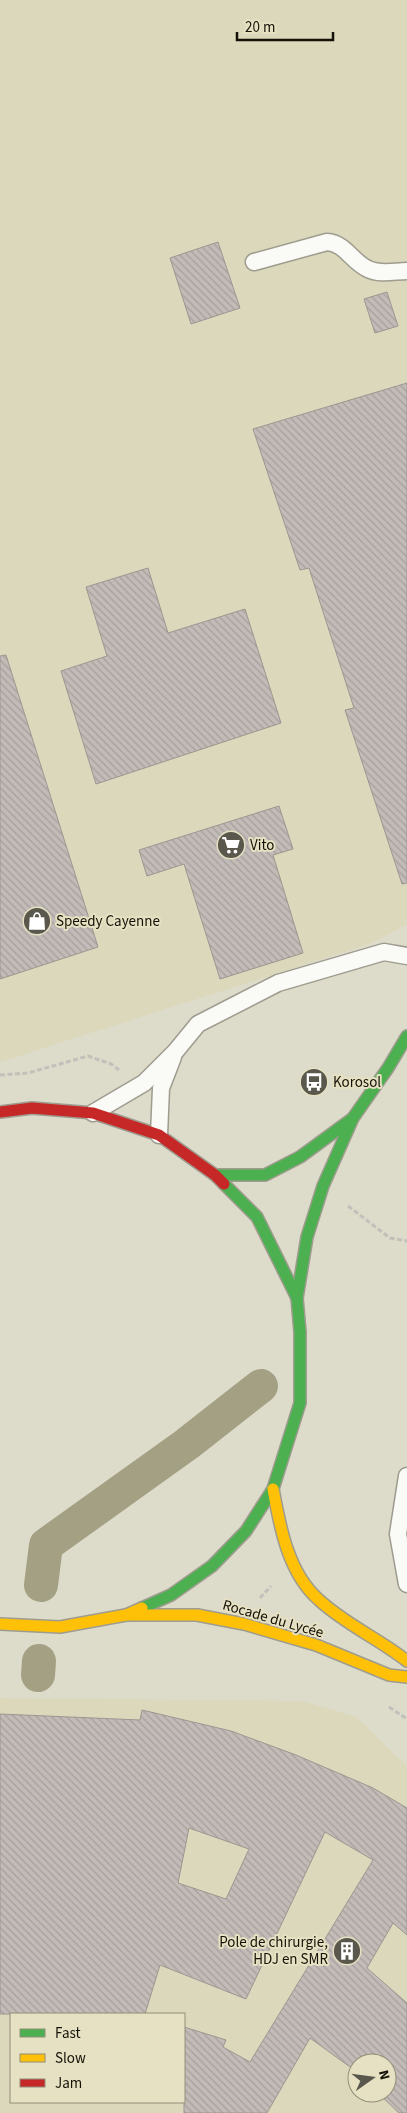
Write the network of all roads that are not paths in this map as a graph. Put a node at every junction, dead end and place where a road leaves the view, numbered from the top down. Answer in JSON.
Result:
{"nodes":[{"id":1,"x":254,"y":262,"type":"dead end"},
{"id":2,"x":407,"y":271,"type":"edge"},
{"id":3,"x":407,"y":956,"type":"edge"},
{"id":4,"x":407,"y":1036,"type":"edge"},
{"id":5,"x":176,"y":1052,"type":"junction"},
{"id":6,"x":0,"y":1102,"type":"edge"},
{"id":7,"x":32,"y":1108,"type":"junction"},
{"id":8,"x":0,"y":1112,"type":"edge"},
{"id":9,"x":93,"y":1113,"type":"junction"},
{"id":10,"x":353,"y":1118,"type":"junction"},
{"id":11,"x":159,"y":1135,"type":"junction"},
{"id":12,"x":215,"y":1175,"type":"junction"},
{"id":13,"x":297,"y":1298,"type":"junction"},
{"id":14,"x":407,"y":1476,"type":"edge"},
{"id":15,"x":273,"y":1489,"type":"junction"},
{"id":16,"x":407,"y":1584,"type":"edge"},
{"id":17,"x":126,"y":1615,"type":"junction"},
{"id":18,"x":0,"y":1624,"type":"edge"},
{"id":19,"x":407,"y":1661,"type":"edge"},
{"id":20,"x":407,"y":1678,"type":"edge"}],
"edges":[{"from":1,"to":2,"type":"lane"},
{"from":3,"to":5,"type":"lane"},
{"from":4,"to":10,"type":"main road"},
{"from":5,"to":9,"type":"lane"},
{"from":5,"to":11,"type":"lane"},
{"from":6,"to":7,"type":"main road"},
{"from":7,"to":8,"type":"main road"},
{"from":7,"to":9,"type":"main road"},
{"from":9,"to":11,"type":"main road"},
{"from":10,"to":12,"type":"main road"},
{"from":10,"to":13,"type":"main road"},
{"from":11,"to":12,"type":"main road"},
{"from":12,"to":13,"type":"main road"},
{"from":13,"to":15,"type":"main road"},
{"from":14,"to":16,"type":"lane"},
{"from":15,"to":17,"type":"main road"},
{"from":15,"to":19,"type":"main road","name":"Rocade du Lycée"},
{"from":17,"to":18,"type":"main road"},
{"from":17,"to":20,"type":"main road","name":"Rocade du Lycée"}]}
